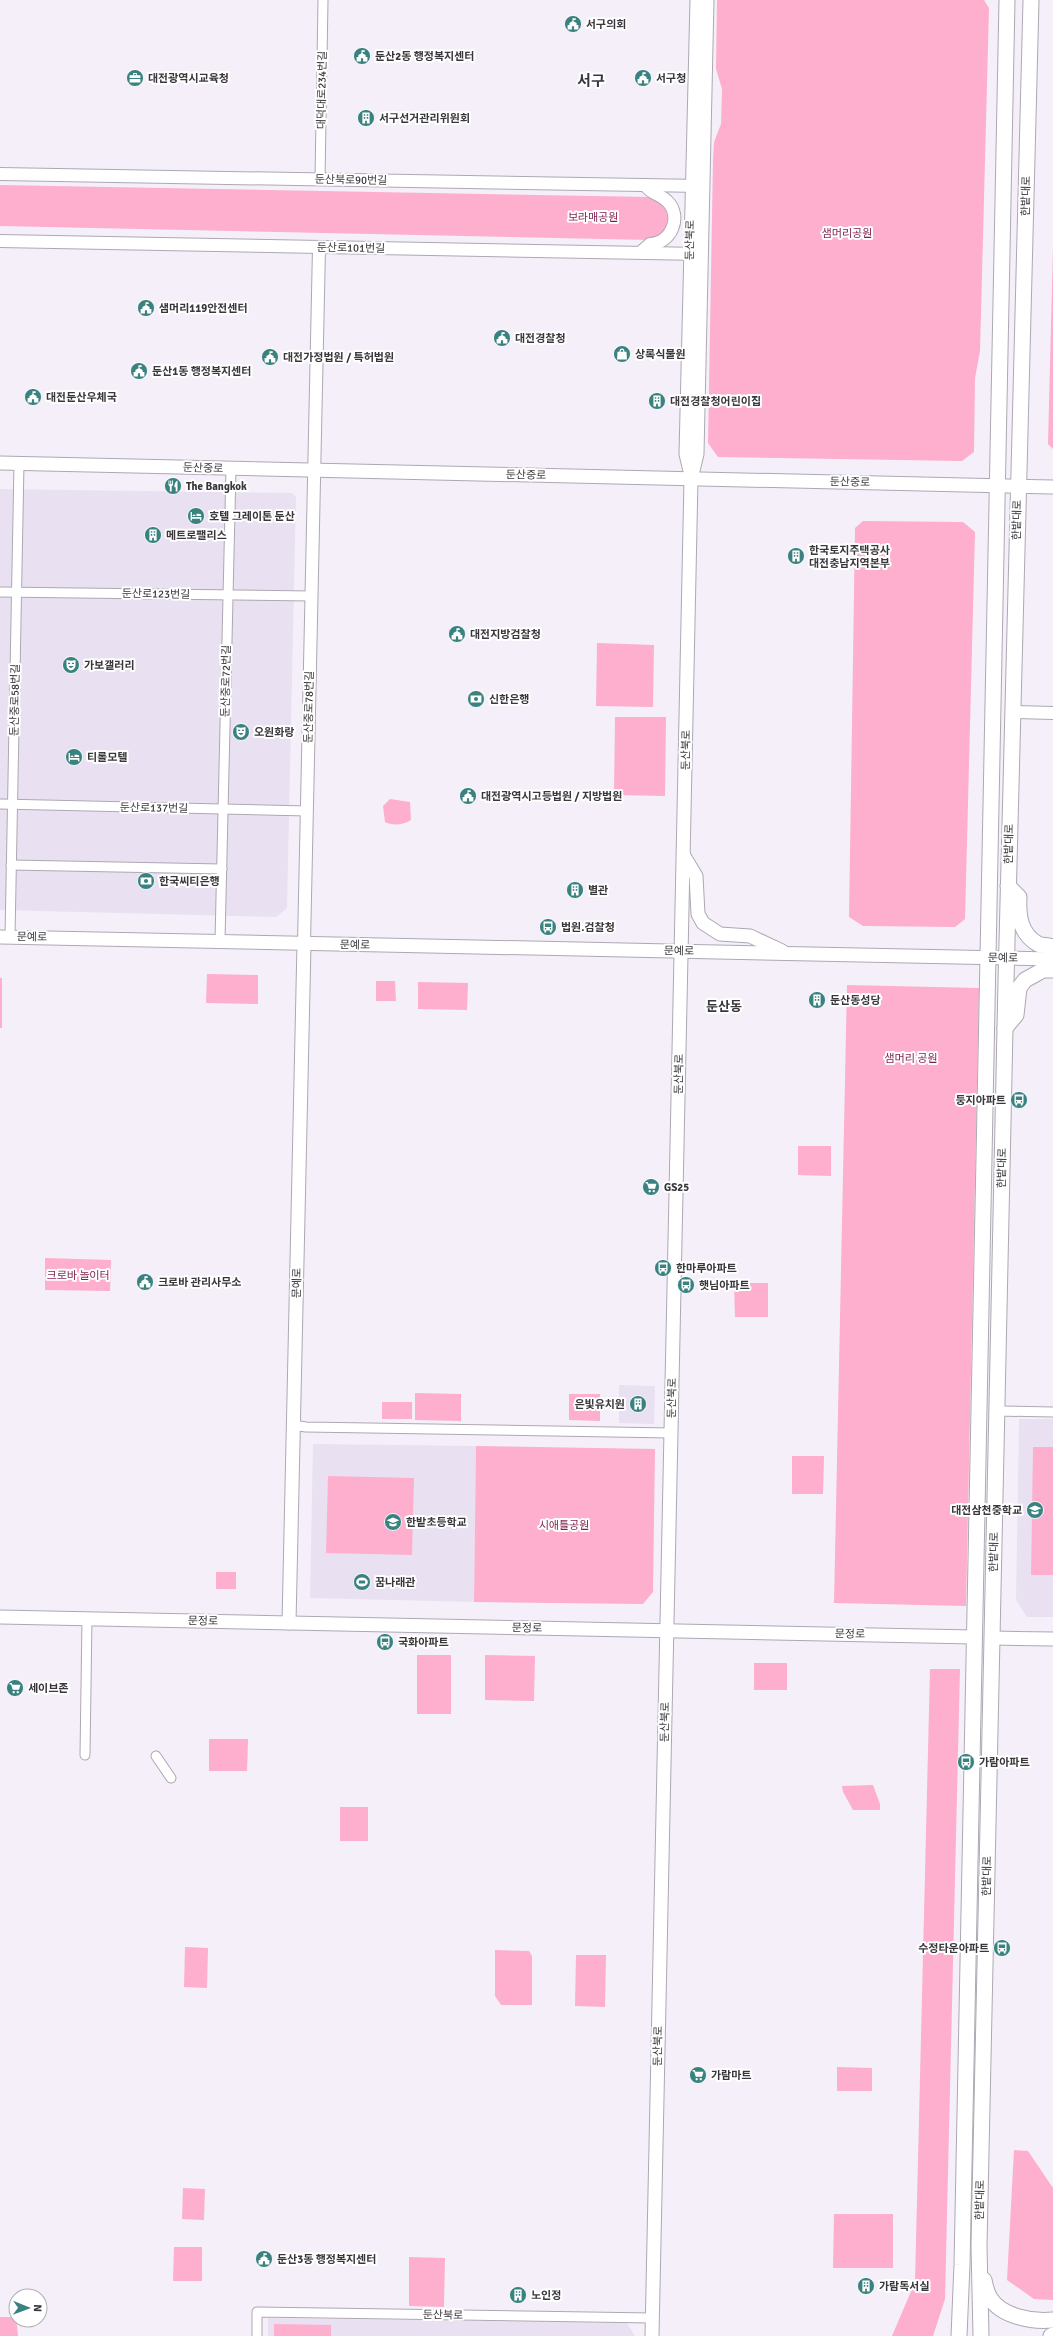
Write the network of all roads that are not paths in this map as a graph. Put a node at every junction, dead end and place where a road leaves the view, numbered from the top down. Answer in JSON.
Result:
{"nodes":[{"id":1,"x":323,"y":0,"type":"edge"},
{"id":2,"x":697,"y":0,"type":"edge"},
{"id":3,"x":707,"y":0,"type":"edge"},
{"id":4,"x":1007,"y":0,"type":"edge"},
{"id":5,"x":1031,"y":0,"type":"edge"},
{"id":6,"x":0,"y":174,"type":"edge"},
{"id":7,"x":320,"y":180,"type":"junction"},
{"id":8,"x":645,"y":186,"type":"junction"},
{"id":9,"x":697,"y":186,"type":"junction"},
{"id":10,"x":0,"y":241,"type":"edge"},
{"id":11,"x":319,"y":248,"type":"junction"},
{"id":12,"x":641,"y":252,"type":"junction"},
{"id":13,"x":696,"y":254,"type":"junction"},
{"id":14,"x":0,"y":463,"type":"edge"},
{"id":15,"x":19,"y":463,"type":"junction"},
{"id":16,"x":231,"y":468,"type":"junction"},
{"id":17,"x":314,"y":470,"type":"junction"},
{"id":18,"x":692,"y":479,"type":"junction"},
{"id":19,"x":997,"y":485,"type":"junction"},
{"id":20,"x":1018,"y":486,"type":"junction"},
{"id":21,"x":1053,"y":487,"type":"edge"},
{"id":22,"x":0,"y":592,"type":"edge"},
{"id":23,"x":17,"y":592,"type":"junction"},
{"id":24,"x":228,"y":595,"type":"junction"},
{"id":25,"x":311,"y":596,"type":"junction"},
{"id":26,"x":1012,"y":712,"type":"junction"},
{"id":27,"x":1053,"y":713,"type":"edge"},
{"id":28,"x":0,"y":804,"type":"edge"},
{"id":29,"x":12,"y":805,"type":"junction"},
{"id":30,"x":223,"y":809,"type":"junction"},
{"id":31,"x":307,"y":811,"type":"junction"},
{"id":32,"x":684,"y":856,"type":"junction"},
{"id":33,"x":11,"y":865,"type":"junction"},
{"id":34,"x":222,"y":869,"type":"junction"},
{"id":35,"x":1008,"y":886,"type":"junction"},
{"id":36,"x":5,"y":937,"type":"edge"},
{"id":37,"x":220,"y":941,"type":"junction"},
{"id":38,"x":304,"y":944,"type":"junction"},
{"id":39,"x":1053,"y":947,"type":"edge"},
{"id":40,"x":682,"y":952,"type":"junction"},
{"id":41,"x":786,"y":953,"type":"junction"},
{"id":42,"x":987,"y":958,"type":"junction"},
{"id":43,"x":1006,"y":958,"type":"junction"},
{"id":44,"x":1053,"y":959,"type":"edge"},
{"id":45,"x":1053,"y":970,"type":"edge"},
{"id":46,"x":1005,"y":1028,"type":"junction"},
{"id":47,"x":997,"y":1411,"type":"junction"},
{"id":48,"x":1053,"y":1412,"type":"edge"},
{"id":49,"x":293,"y":1425,"type":"junction"},
{"id":50,"x":671,"y":1433,"type":"junction"},
{"id":51,"x":0,"y":1616,"type":"edge"},
{"id":52,"x":87,"y":1618,"type":"junction"},
{"id":53,"x":289,"y":1623,"type":"junction"},
{"id":54,"x":667,"y":1630,"type":"junction"},
{"id":55,"x":974,"y":1637,"type":"junction"},
{"id":56,"x":993,"y":1638,"type":"junction"},
{"id":57,"x":1053,"y":1639,"type":"edge"},
{"id":58,"x":85,"y":1755,"type":"dead end"},
{"id":59,"x":156,"y":1756,"type":"dead end"},
{"id":60,"x":171,"y":1778,"type":"dead end"},
{"id":61,"x":979,"y":2246,"type":"junction"},
{"id":62,"x":652,"y":2318,"type":"junction"},
{"id":63,"x":1053,"y":2320,"type":"edge"},
{"id":64,"x":958,"y":2332,"type":"edge"},
{"id":65,"x":257,"y":2336,"type":"edge"},
{"id":66,"x":652,"y":2336,"type":"edge"},
{"id":67,"x":981,"y":2336,"type":"edge"}],
"edges":[{"from":1,"to":7,"type":"street","name":"대덕대로234번길"},
{"from":2,"to":9,"type":"main road","name":"둔산북로"},
{"from":3,"to":9,"type":"main road","name":"둔산북로"},
{"from":4,"to":19,"type":"main road","name":"한밭대로"},
{"from":5,"to":20,"type":"main road","name":"한밭대로"},
{"from":6,"to":7,"type":"street","name":"둔산북로90번길"},
{"from":7,"to":8,"type":"street","name":"둔산북로90번길"},
{"from":8,"to":9,"type":"street","name":"둔산북로90번길"},
{"from":8,"to":12,"type":"street"},
{"from":9,"to":13,"type":"main road","name":"둔산북로"},
{"from":10,"to":11,"type":"street","name":"둔산로101번길"},
{"from":11,"to":12,"type":"street","name":"둔산로101번길"},
{"from":11,"to":17,"type":"street","name":"둔산중로78번길"},
{"from":12,"to":13,"type":"street","name":"둔산로101번길"},
{"from":13,"to":18,"type":"main road","name":"둔산북로"},
{"from":14,"to":15,"type":"main road","name":"둔산중로"},
{"from":15,"to":16,"type":"main road","name":"둔산중로"},
{"from":15,"to":23,"type":"street","name":"둔산중로58번길"},
{"from":16,"to":17,"type":"main road","name":"둔산중로"},
{"from":16,"to":24,"type":"street","name":"둔산중로72번길"},
{"from":17,"to":18,"type":"main road","name":"둔산중로"},
{"from":17,"to":25,"type":"street","name":"둔산중로78번길"},
{"from":18,"to":19,"type":"main road","name":"둔산중로"},
{"from":18,"to":32,"type":"main road","name":"둔산북로"},
{"from":19,"to":20,"type":"main road","name":"둔산중로"},
{"from":19,"to":42,"type":"main road","name":"한밭대로"},
{"from":20,"to":21,"type":"main road","name":"둔산중로"},
{"from":20,"to":26,"type":"main road","name":"한밭대로"},
{"from":22,"to":23,"type":"street","name":"둔산로123번길"},
{"from":23,"to":24,"type":"street","name":"둔산로123번길"},
{"from":23,"to":29,"type":"street","name":"둔산중로58번길"},
{"from":24,"to":25,"type":"street","name":"둔산로123번길"},
{"from":24,"to":30,"type":"street","name":"둔산중로72번길"},
{"from":25,"to":31,"type":"street","name":"둔산중로78번길"},
{"from":26,"to":27,"type":"street"},
{"from":26,"to":35,"type":"main road","name":"한밭대로"},
{"from":28,"to":29,"type":"street","name":"둔산로137번길"},
{"from":29,"to":30,"type":"street","name":"둔산로137번길"},
{"from":29,"to":33,"type":"street","name":"둔산중로58번길"},
{"from":30,"to":31,"type":"street","name":"둔산로137번길"},
{"from":30,"to":34,"type":"street","name":"둔산중로72번길"},
{"from":31,"to":38,"type":"street","name":"둔산중로78번길"},
{"from":32,"to":40,"type":"main road","name":"둔산북로"},
{"from":32,"to":41,"type":"main road"},
{"from":33,"to":34,"type":"street"},
{"from":33,"to":36,"type":"street","name":"둔산중로58번길"},
{"from":34,"to":37,"type":"street","name":"둔산중로72번길"},
{"from":35,"to":39,"type":"main road"},
{"from":35,"to":43,"type":"main road","name":"한밭대로"},
{"from":36,"to":37,"type":"main road","name":"문예로"},
{"from":37,"to":38,"type":"main road","name":"문예로"},
{"from":38,"to":40,"type":"main road","name":"문예로"},
{"from":38,"to":49,"type":"main road","name":"문예로"},
{"from":40,"to":41,"type":"main road","name":"문예로"},
{"from":40,"to":50,"type":"main road","name":"둔산북로"},
{"from":41,"to":42,"type":"main road","name":"문예로"},
{"from":42,"to":43,"type":"main road","name":"문예로"},
{"from":42,"to":55,"type":"main road","name":"한밭대로"},
{"from":43,"to":44,"type":"main road","name":"문예로"},
{"from":43,"to":46,"type":"main road","name":"한밭대로"},
{"from":45,"to":46,"type":"main road"},
{"from":46,"to":47,"type":"main road","name":"한밭대로"},
{"from":47,"to":48,"type":"street"},
{"from":47,"to":56,"type":"main road","name":"한밭대로"},
{"from":49,"to":50,"type":"street"},
{"from":49,"to":53,"type":"main road","name":"문예로"},
{"from":50,"to":54,"type":"main road","name":"둔산북로"},
{"from":51,"to":52,"type":"main road","name":"문정로"},
{"from":52,"to":53,"type":"main road","name":"문정로"},
{"from":52,"to":58,"type":"street"},
{"from":53,"to":54,"type":"main road","name":"문정로"},
{"from":54,"to":55,"type":"main road","name":"문정로"},
{"from":54,"to":62,"type":"main road","name":"둔산북로"},
{"from":55,"to":56,"type":"street","name":"문정로"},
{"from":55,"to":64,"type":"main road","name":"한밭대로"},
{"from":56,"to":57,"type":"main road","name":"문정로"},
{"from":56,"to":61,"type":"main road","name":"한밭대로"},
{"from":59,"to":60,"type":"street"},
{"from":61,"to":63,"type":"main road"},
{"from":61,"to":67,"type":"main road","name":"한밭대로"},
{"from":62,"to":65,"type":"street","name":"둔산북로"},
{"from":62,"to":66,"type":"main road","name":"둔산북로"}]}
